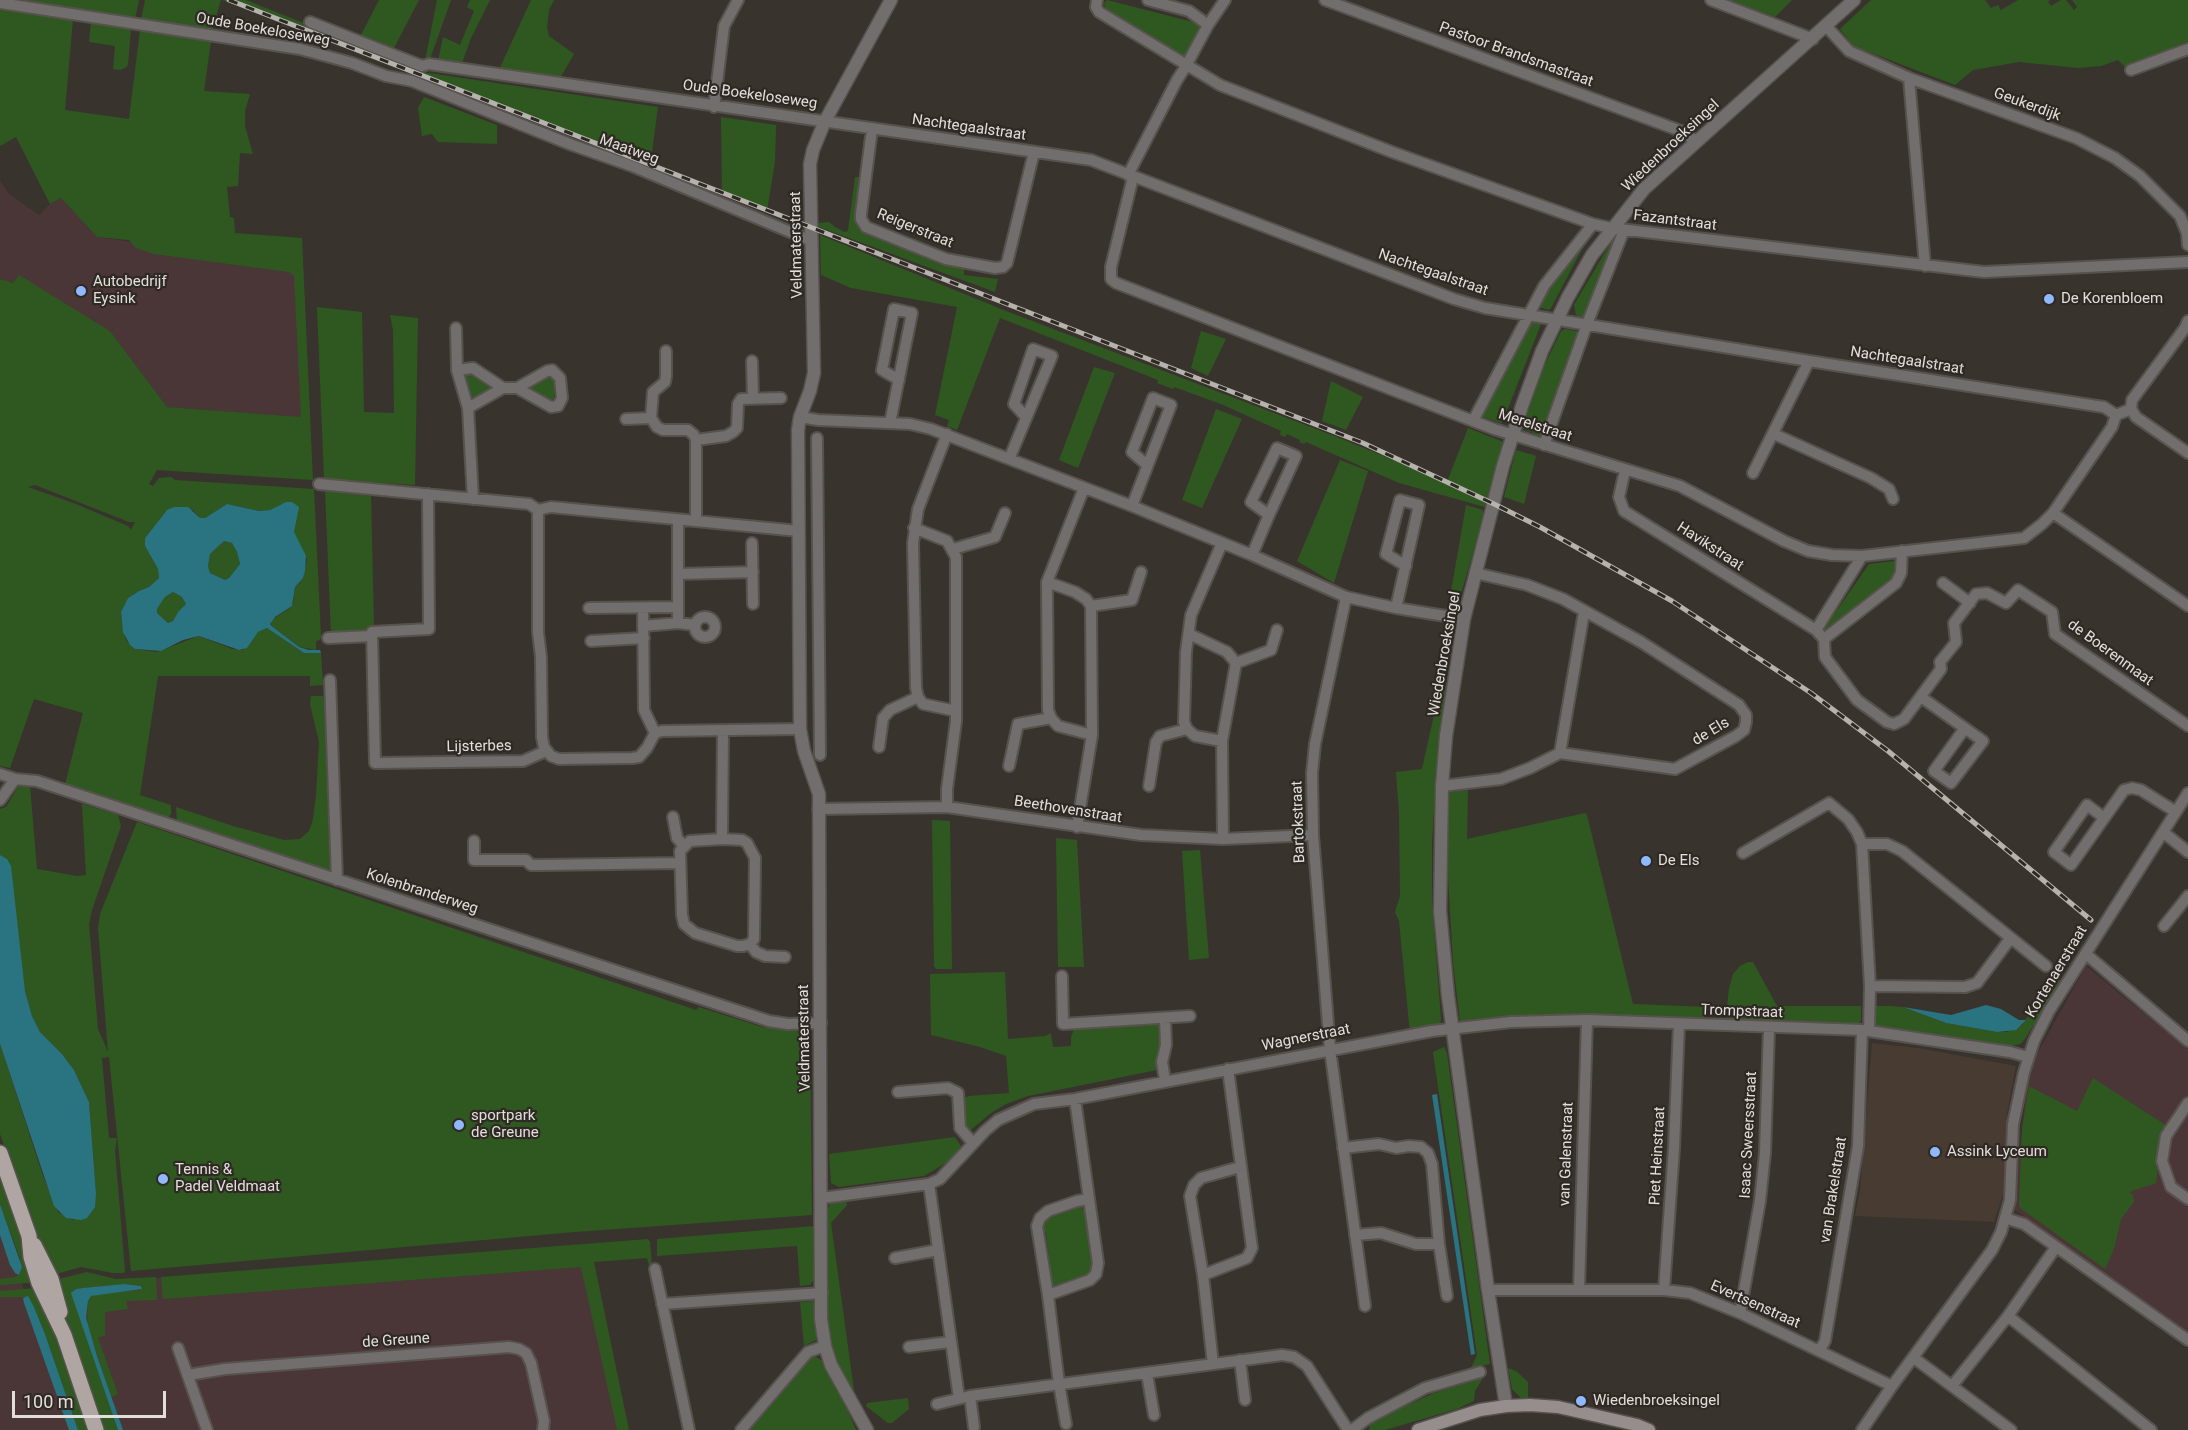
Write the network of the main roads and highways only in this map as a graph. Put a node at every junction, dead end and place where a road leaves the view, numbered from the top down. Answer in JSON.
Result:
{"nodes":[{"id":1,"x":0,"y":1153,"type":"edge"},
{"id":2,"x":96,"y":1430,"type":"edge"},
{"id":3,"x":1418,"y":1430,"type":"edge"},
{"id":4,"x":1649,"y":1430,"type":"edge"}],
"edges":[{"from":1,"to":2,"type":"main road"},
{"from":3,"to":4,"type":"main road"}]}
